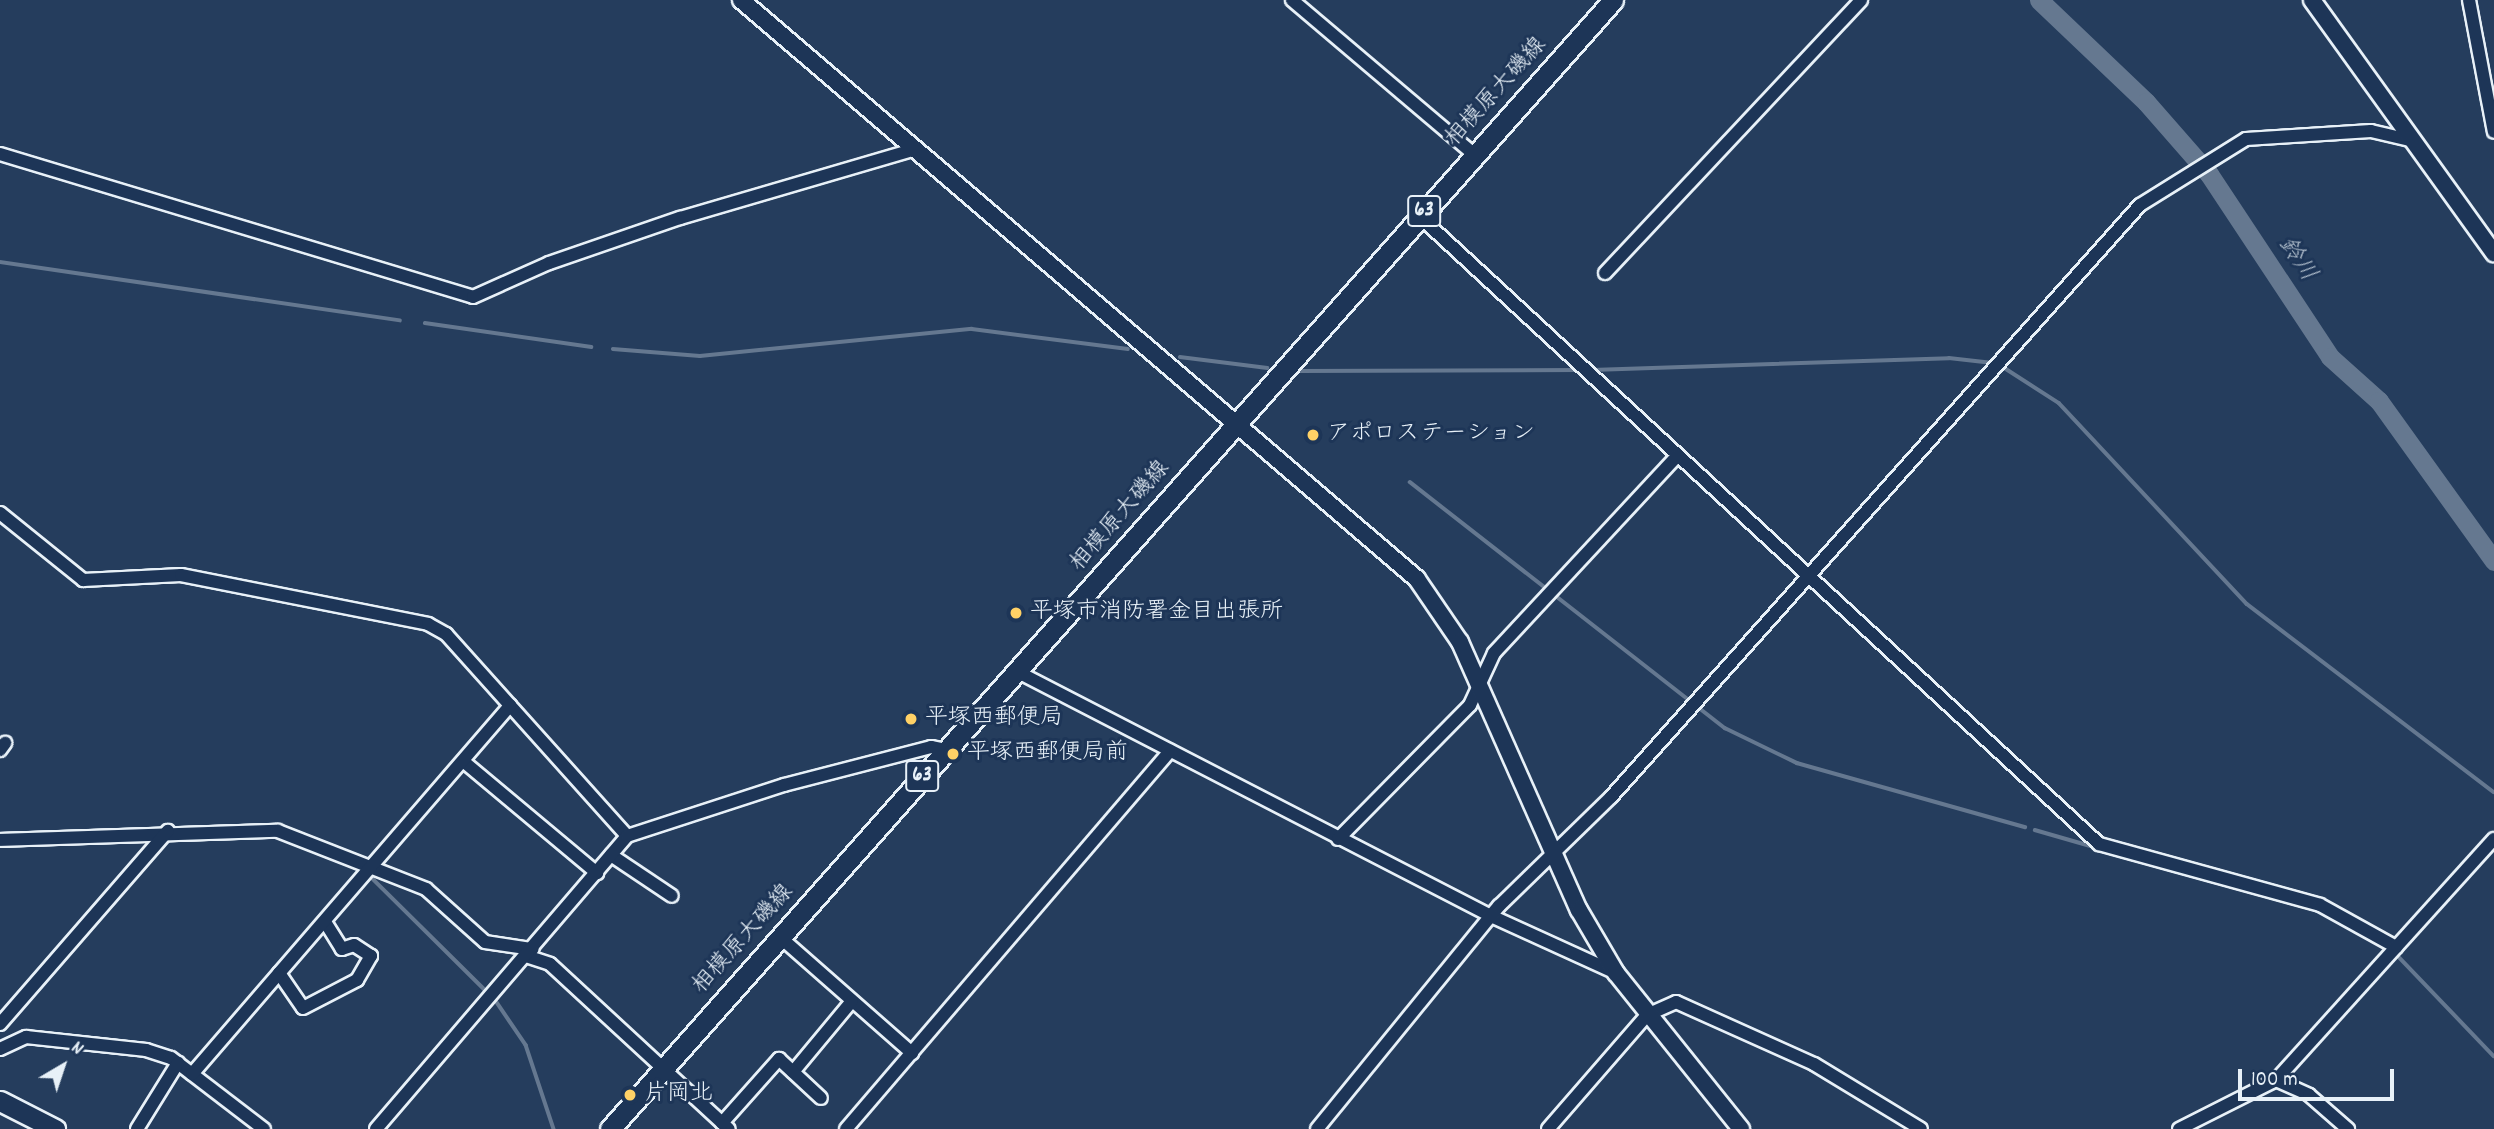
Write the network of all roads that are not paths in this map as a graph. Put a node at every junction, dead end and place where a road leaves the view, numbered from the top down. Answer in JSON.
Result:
{"nodes":[{"id":1,"x":741,"y":0,"type":"edge"},
{"id":2,"x":1292,"y":0,"type":"edge"},
{"id":3,"x":1613,"y":0,"type":"edge"},
{"id":4,"x":1861,"y":0,"type":"edge"},
{"id":5,"x":2312,"y":0,"type":"edge"},
{"id":6,"x":2469,"y":0,"type":"edge"},
{"id":7,"x":2494,"y":132,"type":"edge"},
{"id":8,"x":2414,"y":141,"type":"junction"},
{"id":9,"x":916,"y":149,"type":"junction"},
{"id":10,"x":0,"y":154,"type":"edge"},
{"id":11,"x":1475,"y":155,"type":"junction"},
{"id":12,"x":1419,"y":216,"type":"junction"},
{"id":13,"x":2494,"y":253,"type":"edge"},
{"id":14,"x":1605,"y":273,"type":"dead end"},
{"id":15,"x":1235,"y":423,"type":"junction"},
{"id":16,"x":1677,"y":457,"type":"junction"},
{"id":17,"x":0,"y":513,"type":"edge"},
{"id":18,"x":1808,"y":575,"type":"junction"},
{"id":19,"x":1016,"y":671,"type":"junction"},
{"id":20,"x":1479,"y":684,"type":"junction"},
{"id":21,"x":510,"y":705,"type":"junction"},
{"id":22,"x":946,"y":750,"type":"junction"},
{"id":23,"x":1170,"y":751,"type":"junction"},
{"id":24,"x":463,"y":761,"type":"junction"},
{"id":25,"x":168,"y":831,"type":"junction"},
{"id":26,"x":627,"y":835,"type":"junction"},
{"id":27,"x":1338,"y":839,"type":"junction"},
{"id":28,"x":2494,"y":839,"type":"edge"},
{"id":29,"x":0,"y":840,"type":"edge"},
{"id":30,"x":1555,"y":852,"type":"junction"},
{"id":31,"x":611,"y":855,"type":"junction"},
{"id":32,"x":370,"y":869,"type":"junction"},
{"id":33,"x":597,"y":873,"type":"junction"},
{"id":34,"x":672,"y":896,"type":"dead end"},
{"id":35,"x":1491,"y":916,"type":"junction"},
{"id":36,"x":325,"y":922,"type":"junction"},
{"id":37,"x":780,"y":937,"type":"junction"},
{"id":38,"x":2396,"y":947,"type":"junction"},
{"id":39,"x":529,"y":952,"type":"junction"},
{"id":40,"x":1616,"y":973,"type":"junction"},
{"id":41,"x":279,"y":974,"type":"junction"},
{"id":42,"x":852,"y":1001,"type":"junction"},
{"id":43,"x":1647,"y":1015,"type":"junction"},
{"id":44,"x":0,"y":1024,"type":"edge"},
{"id":45,"x":0,"y":1049,"type":"edge"},
{"id":46,"x":912,"y":1053,"type":"junction"},
{"id":47,"x":178,"y":1063,"type":"junction"},
{"id":48,"x":663,"y":1068,"type":"junction"},
{"id":49,"x":793,"y":1072,"type":"junction"},
{"id":50,"x":192,"y":1074,"type":"junction"},
{"id":51,"x":2276,"y":1080,"type":"junction"},
{"id":52,"x":821,"y":1098,"type":"dead end"},
{"id":53,"x":0,"y":1101,"type":"edge"},
{"id":54,"x":725,"y":1126,"type":"edge"},
{"id":55,"x":55,"y":1129,"type":"edge"},
{"id":56,"x":138,"y":1129,"type":"edge"},
{"id":57,"x":264,"y":1129,"type":"edge"},
{"id":58,"x":376,"y":1129,"type":"edge"},
{"id":59,"x":610,"y":1129,"type":"edge"},
{"id":60,"x":846,"y":1129,"type":"edge"},
{"id":61,"x":1317,"y":1129,"type":"edge"},
{"id":62,"x":1548,"y":1129,"type":"edge"},
{"id":63,"x":1741,"y":1129,"type":"edge"},
{"id":64,"x":1921,"y":1129,"type":"edge"},
{"id":65,"x":2179,"y":1129,"type":"edge"},
{"id":66,"x":2348,"y":1129,"type":"edge"}],
"edges":[{"from":1,"to":9,"type":"street"},
{"from":2,"to":11,"type":"street"},
{"from":3,"to":11,"type":"main road","name":"相模原大磯線","number":"63"},
{"from":4,"to":14,"type":"street"},
{"from":5,"to":8,"type":"street"},
{"from":6,"to":7,"type":"street"},
{"from":8,"to":13,"type":"street"},
{"from":8,"to":18,"type":"street"},
{"from":9,"to":10,"type":"street"},
{"from":9,"to":15,"type":"street"},
{"from":11,"to":12,"type":"main road","name":"相模原大磯線","number":"63"},
{"from":12,"to":15,"type":"main road","name":"相模原大磯線","number":"63"},
{"from":12,"to":16,"type":"street"},
{"from":15,"to":19,"type":"main road","name":"相模原大磯線","number":"63"},
{"from":15,"to":20,"type":"street"},
{"from":16,"to":18,"type":"street"},
{"from":16,"to":20,"type":"street"},
{"from":17,"to":21,"type":"street"},
{"from":18,"to":30,"type":"street"},
{"from":18,"to":38,"type":"street"},
{"from":19,"to":22,"type":"main road","name":"相模原大磯線","number":"63"},
{"from":19,"to":23,"type":"street"},
{"from":20,"to":27,"type":"street"},
{"from":20,"to":30,"type":"street"},
{"from":21,"to":24,"type":"street"},
{"from":21,"to":26,"type":"street"},
{"from":22,"to":26,"type":"street"},
{"from":22,"to":37,"type":"main road","name":"相模原大磯線","number":"63"},
{"from":23,"to":27,"type":"street"},
{"from":23,"to":46,"type":"street"},
{"from":24,"to":32,"type":"street"},
{"from":24,"to":33,"type":"street"},
{"from":25,"to":29,"type":"street"},
{"from":25,"to":32,"type":"street"},
{"from":25,"to":44,"type":"street"},
{"from":26,"to":31,"type":"street"},
{"from":27,"to":35,"type":"street"},
{"from":28,"to":38,"type":"street"},
{"from":30,"to":35,"type":"street"},
{"from":30,"to":40,"type":"street"},
{"from":31,"to":33,"type":"street"},
{"from":31,"to":34,"type":"street"},
{"from":32,"to":36,"type":"street"},
{"from":32,"to":39,"type":"street"},
{"from":33,"to":39,"type":"street"},
{"from":35,"to":40,"type":"street"},
{"from":35,"to":61,"type":"street"},
{"from":36,"to":41,"type":"street"},
{"from":36,"to":41,"type":"street"},
{"from":37,"to":42,"type":"street"},
{"from":37,"to":48,"type":"main road","name":"相模原大磯線","number":"63"},
{"from":38,"to":51,"type":"street"},
{"from":39,"to":48,"type":"street"},
{"from":39,"to":58,"type":"street"},
{"from":40,"to":43,"type":"street"},
{"from":41,"to":50,"type":"street"},
{"from":42,"to":46,"type":"street"},
{"from":42,"to":49,"type":"street"},
{"from":43,"to":62,"type":"street"},
{"from":43,"to":63,"type":"street"},
{"from":43,"to":64,"type":"street"},
{"from":45,"to":47,"type":"street"},
{"from":46,"to":60,"type":"street"},
{"from":47,"to":50,"type":"street"},
{"from":47,"to":56,"type":"street"},
{"from":48,"to":54,"type":"street"},
{"from":48,"to":59,"type":"main road","name":"相模原大磯線","number":"63"},
{"from":49,"to":52,"type":"street"},
{"from":49,"to":54,"type":"street"},
{"from":50,"to":57,"type":"street"},
{"from":51,"to":65,"type":"street"},
{"from":51,"to":66,"type":"street"},
{"from":53,"to":55,"type":"main road"}]}
